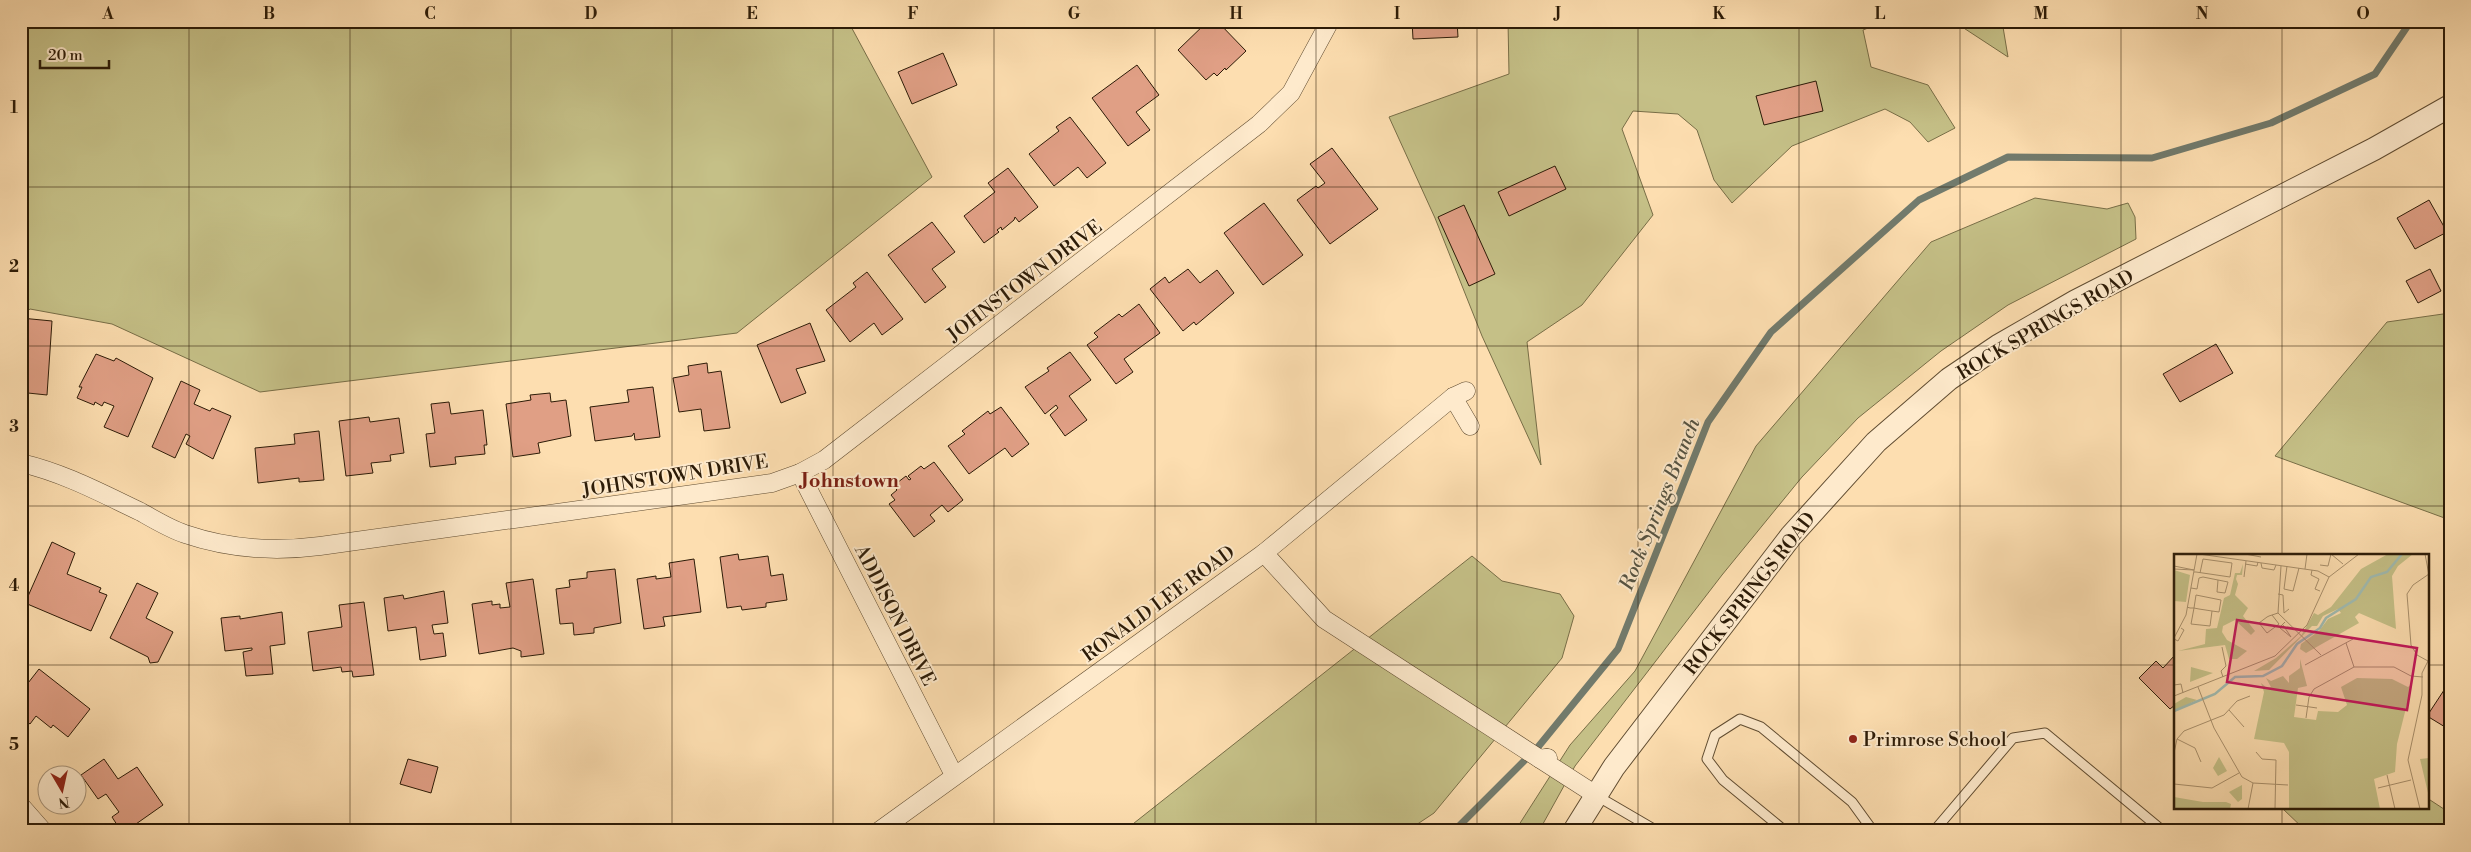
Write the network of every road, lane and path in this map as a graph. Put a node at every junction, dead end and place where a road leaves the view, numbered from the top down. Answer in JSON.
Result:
{"nodes":[{"id":1,"x":1330,"y":21,"type":"edge"},
{"id":2,"x":2450,"y":106,"type":"edge"},
{"id":3,"x":1470,"y":426,"type":"dead end"},
{"id":4,"x":21,"y":463,"type":"edge"},
{"id":5,"x":800,"y":473,"type":"junction"},
{"id":6,"x":1264,"y":553,"type":"junction"},
{"id":7,"x":954,"y":775,"type":"junction"},
{"id":8,"x":1596,"y":796,"type":"junction"},
{"id":9,"x":21,"y":806,"type":"edge"},
{"id":10,"x":43,"y":831,"type":"edge"},
{"id":11,"x":879,"y":831,"type":"edge"},
{"id":12,"x":1574,"y":831,"type":"edge"},
{"id":13,"x":1657,"y":831,"type":"edge"},
{"id":14,"x":1785,"y":831,"type":"edge"},
{"id":15,"x":1873,"y":831,"type":"edge"},
{"id":16,"x":1934,"y":831,"type":"edge"},
{"id":17,"x":2163,"y":831,"type":"edge"}],
"edges":[{"from":1,"to":5,"type":"street","name":"JOHNSTOWN DRIVE"},
{"from":2,"to":8,"type":"street","name":"ROCK SPRINGS ROAD"},
{"from":3,"to":6,"type":"street","name":"RONALD LEE ROAD"},
{"from":4,"to":5,"type":"street","name":"JOHNSTOWN DRIVE"},
{"from":5,"to":7,"type":"street","name":"ADDISON DRIVE"},
{"from":6,"to":7,"type":"street","name":"RONALD LEE ROAD"},
{"from":6,"to":8,"type":"street"},
{"from":7,"to":11,"type":"street","name":"RONALD LEE ROAD"},
{"from":8,"to":12,"type":"street","name":"ROCK SPRINGS ROAD"},
{"from":8,"to":13,"type":"lane"},
{"from":9,"to":10,"type":"street"},
{"from":14,"to":15,"type":"lane"},
{"from":16,"to":17,"type":"lane"}]}
